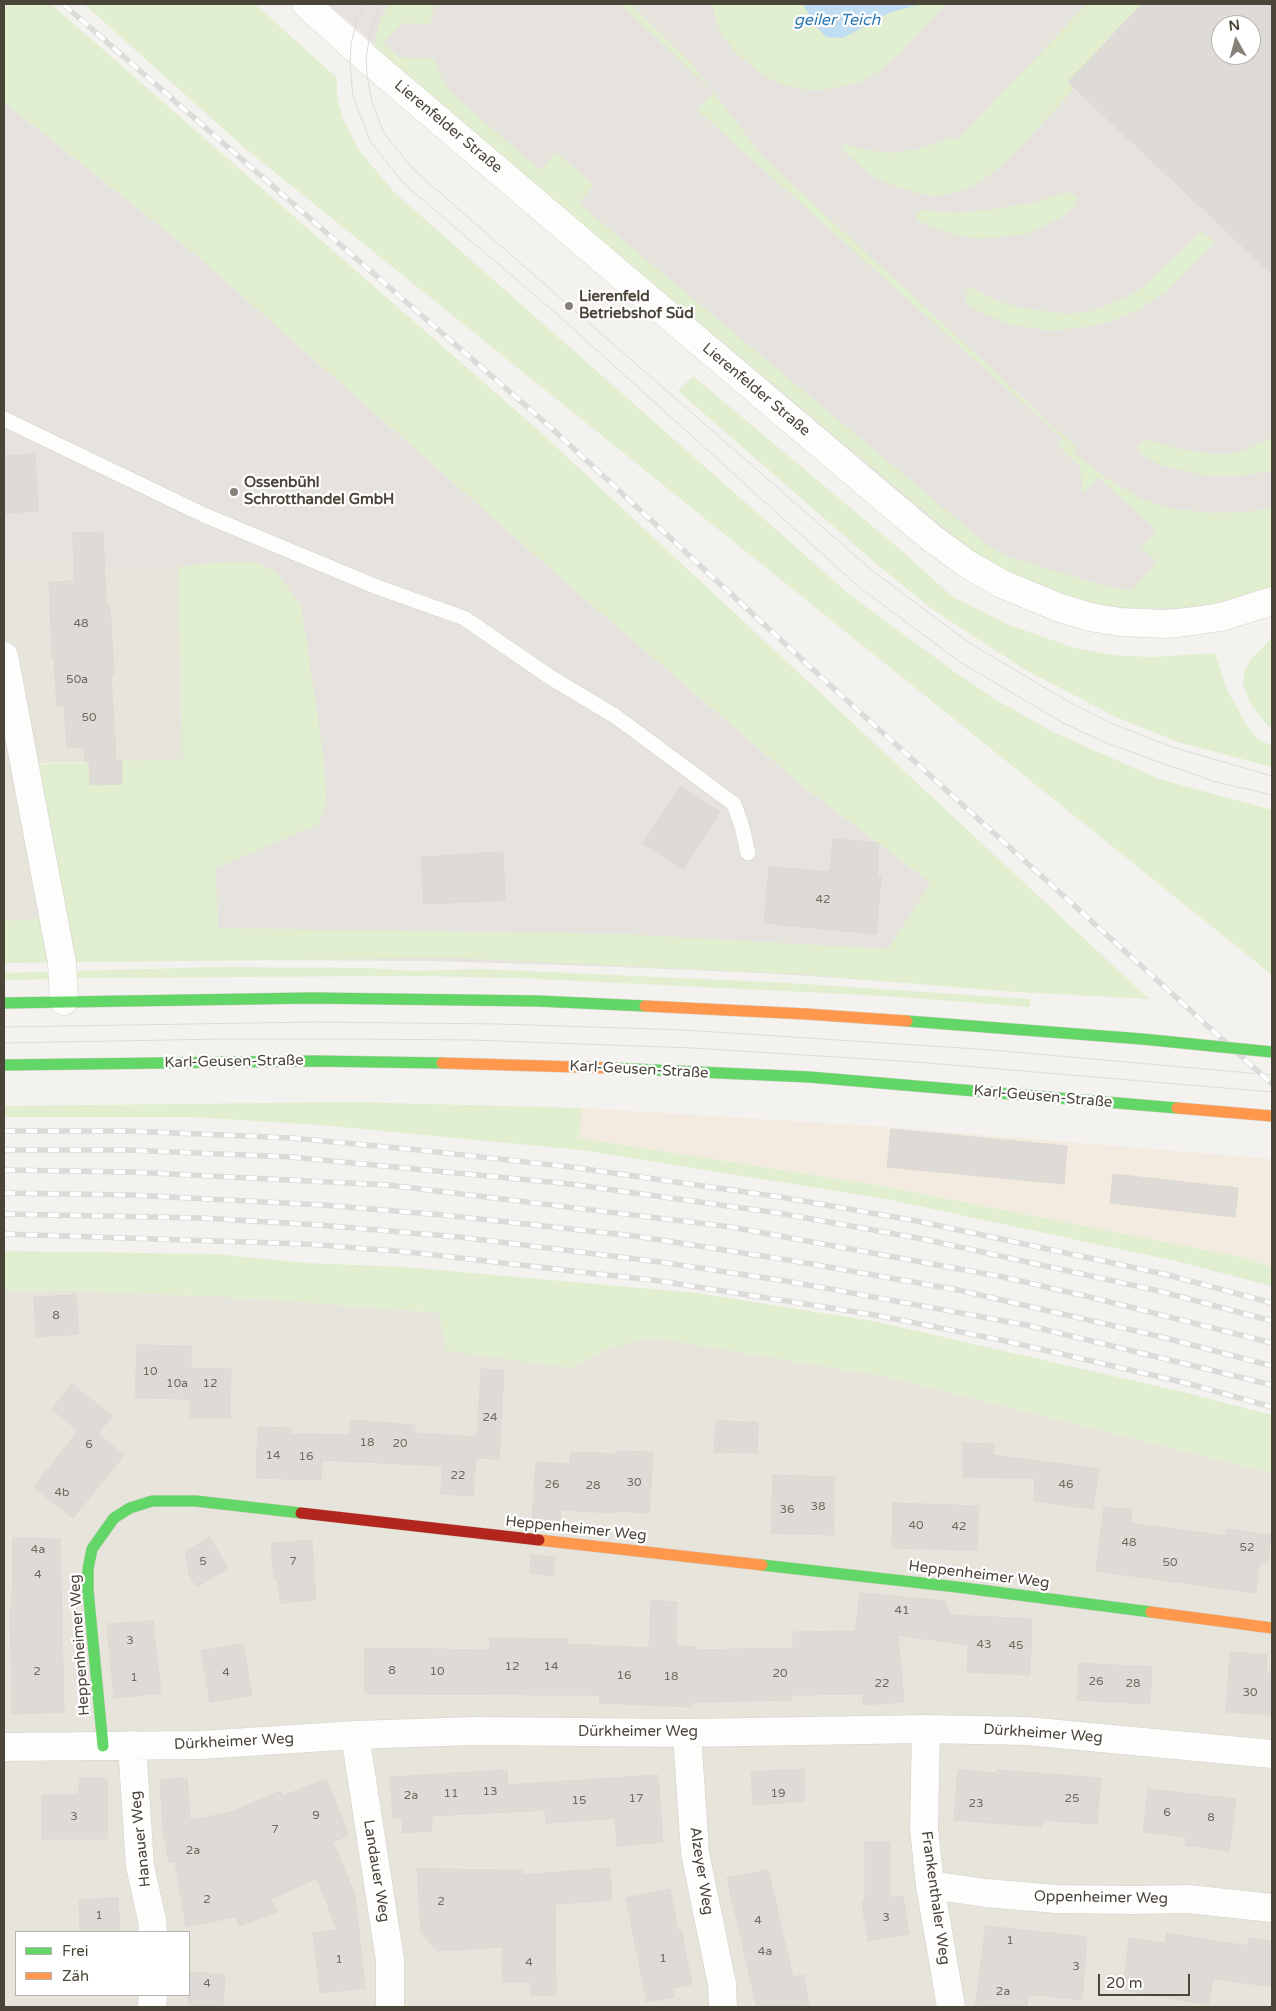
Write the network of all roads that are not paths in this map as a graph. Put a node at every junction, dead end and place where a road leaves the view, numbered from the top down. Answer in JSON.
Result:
{"nodes":[{"id":1,"x":306,"y":4,"type":"edge"},
{"id":2,"x":4,"y":419,"type":"edge"},
{"id":3,"x":1272,"y":601,"type":"edge"},
{"id":4,"x":4,"y":656,"type":"edge"},
{"id":5,"x":748,"y":853,"type":"dead end"},
{"id":6,"x":64,"y":1001,"type":"junction"},
{"id":7,"x":4,"y":1003,"type":"edge"},
{"id":8,"x":1272,"y":1052,"type":"edge"},
{"id":9,"x":4,"y":1065,"type":"edge"},
{"id":10,"x":1272,"y":1116,"type":"edge"},
{"id":11,"x":1272,"y":1628,"type":"edge"},
{"id":12,"x":926,"y":1729,"type":"junction"},
{"id":13,"x":687,"y":1733,"type":"junction"},
{"id":14,"x":356,"y":1734,"type":"junction"},
{"id":15,"x":132,"y":1745,"type":"junction"},
{"id":16,"x":103,"y":1746,"type":"junction"},
{"id":17,"x":4,"y":1747,"type":"edge"},
{"id":18,"x":1272,"y":1754,"type":"edge"},
{"id":19,"x":930,"y":1885,"type":"junction"},
{"id":20,"x":1272,"y":1908,"type":"edge"},
{"id":21,"x":153,"y":1931,"type":"edge"},
{"id":22,"x":390,"y":2007,"type":"edge"},
{"id":23,"x":724,"y":2007,"type":"edge"},
{"id":24,"x":951,"y":2007,"type":"edge"}],
"edges":[{"from":1,"to":3,"type":"street","name":"Lierenfelder Straße"},
{"from":2,"to":5,"type":"lane"},
{"from":4,"to":6,"type":"street"},
{"from":6,"to":7,"type":"main road"},
{"from":6,"to":8,"type":"main road","bridge":true},
{"from":9,"to":10,"type":"main road","name":"Karl-Geusen-Straße"},
{"from":11,"to":16,"type":"main road","name":"Heppenheimer Weg"},
{"from":12,"to":13,"type":"street","name":"Dürkheimer Weg"},
{"from":12,"to":18,"type":"street","name":"Dürkheimer Weg"},
{"from":12,"to":19,"type":"street","name":"Frankenthaler Weg"},
{"from":13,"to":14,"type":"street","name":"Dürkheimer Weg"},
{"from":13,"to":23,"type":"street","name":"Alzeyer Weg"},
{"from":14,"to":15,"type":"street","name":"Dürkheimer Weg"},
{"from":14,"to":22,"type":"street","name":"Landauer Weg"},
{"from":15,"to":16,"type":"street","name":"Dürkheimer Weg"},
{"from":15,"to":21,"type":"street","name":"Hanauer Weg"},
{"from":16,"to":17,"type":"street","name":"Dürkheimer Weg"},
{"from":19,"to":20,"type":"street","name":"Oppenheimer Weg"},
{"from":19,"to":24,"type":"street","name":"Frankenthaler Weg"}]}
